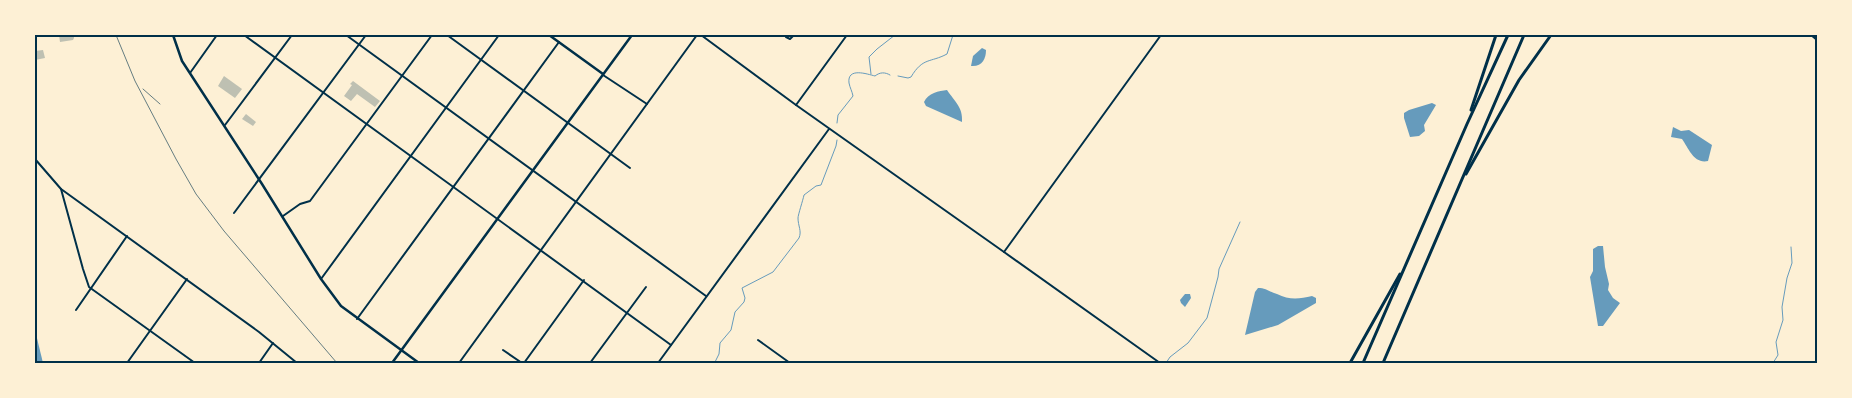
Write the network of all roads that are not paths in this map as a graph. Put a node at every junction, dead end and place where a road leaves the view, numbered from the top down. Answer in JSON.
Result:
{"nodes":[{"id":1,"x":173,"y":35,"type":"edge"},
{"id":2,"x":217,"y":35,"type":"edge"},
{"id":3,"x":244,"y":35,"type":"edge"},
{"id":4,"x":292,"y":35,"type":"edge"},
{"id":5,"x":346,"y":35,"type":"edge"},
{"id":6,"x":366,"y":35,"type":"edge"},
{"id":7,"x":432,"y":35,"type":"edge"},
{"id":8,"x":447,"y":35,"type":"edge"},
{"id":9,"x":499,"y":35,"type":"edge"},
{"id":10,"x":549,"y":35,"type":"edge"},
{"id":11,"x":632,"y":35,"type":"edge"},
{"id":12,"x":697,"y":35,"type":"edge"},
{"id":13,"x":701,"y":35,"type":"edge"},
{"id":14,"x":785,"y":35,"type":"edge"},
{"id":15,"x":794,"y":35,"type":"edge"},
{"id":16,"x":847,"y":35,"type":"edge"},
{"id":17,"x":1161,"y":35,"type":"edge"},
{"id":18,"x":1496,"y":35,"type":"edge"},
{"id":19,"x":1508,"y":35,"type":"edge"},
{"id":20,"x":1524,"y":35,"type":"edge"},
{"id":21,"x":1550,"y":35,"type":"edge"},
{"id":22,"x":1811,"y":35,"type":"edge"},
{"id":23,"x":1817,"y":40,"type":"edge"},
{"id":24,"x":559,"y":42,"type":"junction"},
{"id":25,"x":359,"y":45,"type":"junction"},
{"id":26,"x":275,"y":58,"type":"junction"},
{"id":27,"x":481,"y":60,"type":"junction"},
{"id":28,"x":190,"y":73,"type":"junction"},
{"id":29,"x":603,"y":74,"type":"junction"},
{"id":30,"x":402,"y":76,"type":"junction"},
{"id":31,"x":524,"y":91,"type":"junction"},
{"id":32,"x":324,"y":93,"type":"junction"},
{"id":33,"x":647,"y":104,"type":"junction"},
{"id":34,"x":796,"y":105,"type":"junction"},
{"id":35,"x":446,"y":108,"type":"junction"},
{"id":36,"x":568,"y":123,"type":"junction"},
{"id":37,"x":367,"y":124,"type":"junction"},
{"id":38,"x":1466,"y":124,"type":"junction"},
{"id":39,"x":224,"y":126,"type":"junction"},
{"id":40,"x":829,"y":129,"type":"junction"},
{"id":41,"x":489,"y":139,"type":"junction"},
{"id":42,"x":611,"y":154,"type":"junction"},
{"id":43,"x":410,"y":156,"type":"junction"},
{"id":44,"x":35,"y":159,"type":"edge"},
{"id":45,"x":630,"y":168,"type":"dead end"},
{"id":46,"x":533,"y":171,"type":"junction"},
{"id":47,"x":259,"y":179,"type":"junction"},
{"id":48,"x":454,"y":187,"type":"junction"},
{"id":49,"x":61,"y":189,"type":"junction"},
{"id":50,"x":1457,"y":190,"type":"junction"},
{"id":51,"x":576,"y":202,"type":"junction"},
{"id":52,"x":234,"y":213,"type":"dead end"},
{"id":53,"x":283,"y":216,"type":"junction"},
{"id":54,"x":498,"y":219,"type":"junction"},
{"id":55,"x":127,"y":236,"type":"junction"},
{"id":56,"x":541,"y":251,"type":"junction"},
{"id":57,"x":1004,"y":252,"type":"junction"},
{"id":58,"x":1406,"y":265,"type":"junction"},
{"id":59,"x":187,"y":279,"type":"junction"},
{"id":60,"x":321,"y":279,"type":"junction"},
{"id":61,"x":584,"y":280,"type":"junction"},
{"id":62,"x":90,"y":287,"type":"junction"},
{"id":63,"x":646,"y":287,"type":"dead end"},
{"id":64,"x":706,"y":296,"type":"junction"},
{"id":65,"x":76,"y":310,"type":"dead end"},
{"id":66,"x":628,"y":312,"type":"junction"},
{"id":67,"x":357,"y":319,"type":"junction"},
{"id":68,"x":150,"y":330,"type":"junction"},
{"id":69,"x":758,"y":340,"type":"dead end"},
{"id":70,"x":273,"y":344,"type":"junction"},
{"id":71,"x":671,"y":345,"type":"junction"},
{"id":72,"x":401,"y":350,"type":"junction"},
{"id":73,"x":503,"y":350,"type":"dead end"},
{"id":74,"x":127,"y":363,"type":"edge"},
{"id":75,"x":195,"y":363,"type":"edge"},
{"id":76,"x":259,"y":363,"type":"edge"},
{"id":77,"x":297,"y":363,"type":"edge"},
{"id":78,"x":392,"y":363,"type":"edge"},
{"id":79,"x":419,"y":363,"type":"edge"},
{"id":80,"x":459,"y":363,"type":"edge"},
{"id":81,"x":523,"y":363,"type":"edge"},
{"id":82,"x":590,"y":363,"type":"edge"},
{"id":83,"x":658,"y":363,"type":"edge"},
{"id":84,"x":789,"y":363,"type":"edge"},
{"id":85,"x":1160,"y":363,"type":"edge"},
{"id":86,"x":1350,"y":363,"type":"edge"},
{"id":87,"x":1363,"y":363,"type":"edge"},
{"id":88,"x":1383,"y":363,"type":"edge"}],
"edges":[{"from":1,"to":28,"type":"main road"},
{"from":2,"to":28,"type":"street"},
{"from":3,"to":26,"type":"street"},
{"from":4,"to":26,"type":"street"},
{"from":5,"to":25,"type":"street"},
{"from":6,"to":25,"type":"street"},
{"from":7,"to":30,"type":"street"},
{"from":8,"to":27,"type":"street"},
{"from":9,"to":27,"type":"street"},
{"from":10,"to":24,"type":"main road"},
{"from":11,"to":29,"type":"main road"},
{"from":12,"to":33,"type":"street"},
{"from":13,"to":34,"type":"street"},
{"from":14,"to":15,"type":"street"},
{"from":16,"to":34,"type":"street"},
{"from":17,"to":57,"type":"street"},
{"from":18,"to":38,"type":"highway"},
{"from":19,"to":38,"type":"highway"},
{"from":20,"to":50,"type":"highway"},
{"from":21,"to":50,"type":"highway"},
{"from":22,"to":23,"type":"street"},
{"from":24,"to":29,"type":"main road"},
{"from":24,"to":31,"type":"street"},
{"from":25,"to":30,"type":"street"},
{"from":25,"to":32,"type":"street"},
{"from":26,"to":32,"type":"street"},
{"from":26,"to":39,"type":"street"},
{"from":27,"to":31,"type":"street"},
{"from":27,"to":35,"type":"street"},
{"from":28,"to":39,"type":"main road"},
{"from":29,"to":33,"type":"street"},
{"from":29,"to":36,"type":"main road"},
{"from":30,"to":35,"type":"street"},
{"from":30,"to":37,"type":"street"},
{"from":31,"to":36,"type":"street"},
{"from":31,"to":41,"type":"street"},
{"from":32,"to":37,"type":"street"},
{"from":32,"to":47,"type":"street"},
{"from":33,"to":42,"type":"street"},
{"from":34,"to":40,"type":"street"},
{"from":35,"to":41,"type":"street"},
{"from":35,"to":43,"type":"street"},
{"from":36,"to":42,"type":"street"},
{"from":36,"to":46,"type":"main road"},
{"from":37,"to":43,"type":"street"},
{"from":37,"to":53,"type":"street"},
{"from":38,"to":58,"type":"highway"},
{"from":39,"to":47,"type":"main road"},
{"from":40,"to":57,"type":"street"},
{"from":40,"to":64,"type":"street"},
{"from":41,"to":46,"type":"street"},
{"from":41,"to":48,"type":"street"},
{"from":42,"to":45,"type":"street"},
{"from":42,"to":51,"type":"street"},
{"from":43,"to":48,"type":"street"},
{"from":43,"to":60,"type":"street"},
{"from":44,"to":49,"type":"street"},
{"from":46,"to":51,"type":"street"},
{"from":46,"to":54,"type":"main road"},
{"from":47,"to":52,"type":"street"},
{"from":47,"to":53,"type":"main road"},
{"from":48,"to":54,"type":"street"},
{"from":48,"to":67,"type":"street"},
{"from":49,"to":55,"type":"street"},
{"from":49,"to":62,"type":"street"},
{"from":50,"to":88,"type":"highway"},
{"from":51,"to":56,"type":"street"},
{"from":51,"to":64,"type":"street"},
{"from":53,"to":60,"type":"main road"},
{"from":54,"to":56,"type":"street"},
{"from":54,"to":72,"type":"main road"},
{"from":55,"to":59,"type":"street"},
{"from":55,"to":62,"type":"street"},
{"from":56,"to":61,"type":"street"},
{"from":56,"to":80,"type":"street"},
{"from":57,"to":85,"type":"street"},
{"from":58,"to":86,"type":"highway"},
{"from":58,"to":87,"type":"highway"},
{"from":59,"to":68,"type":"street"},
{"from":59,"to":70,"type":"street"},
{"from":60,"to":67,"type":"main road"},
{"from":61,"to":66,"type":"street"},
{"from":61,"to":81,"type":"street"},
{"from":62,"to":65,"type":"street"},
{"from":62,"to":68,"type":"street"},
{"from":63,"to":66,"type":"street"},
{"from":64,"to":71,"type":"street"},
{"from":66,"to":71,"type":"street"},
{"from":66,"to":82,"type":"street"},
{"from":67,"to":72,"type":"main road"},
{"from":68,"to":74,"type":"street"},
{"from":68,"to":75,"type":"street"},
{"from":69,"to":84,"type":"street"},
{"from":70,"to":76,"type":"street"},
{"from":70,"to":77,"type":"street"},
{"from":71,"to":83,"type":"street"},
{"from":72,"to":78,"type":"main road"},
{"from":72,"to":79,"type":"main road"},
{"from":73,"to":81,"type":"street"}]}
